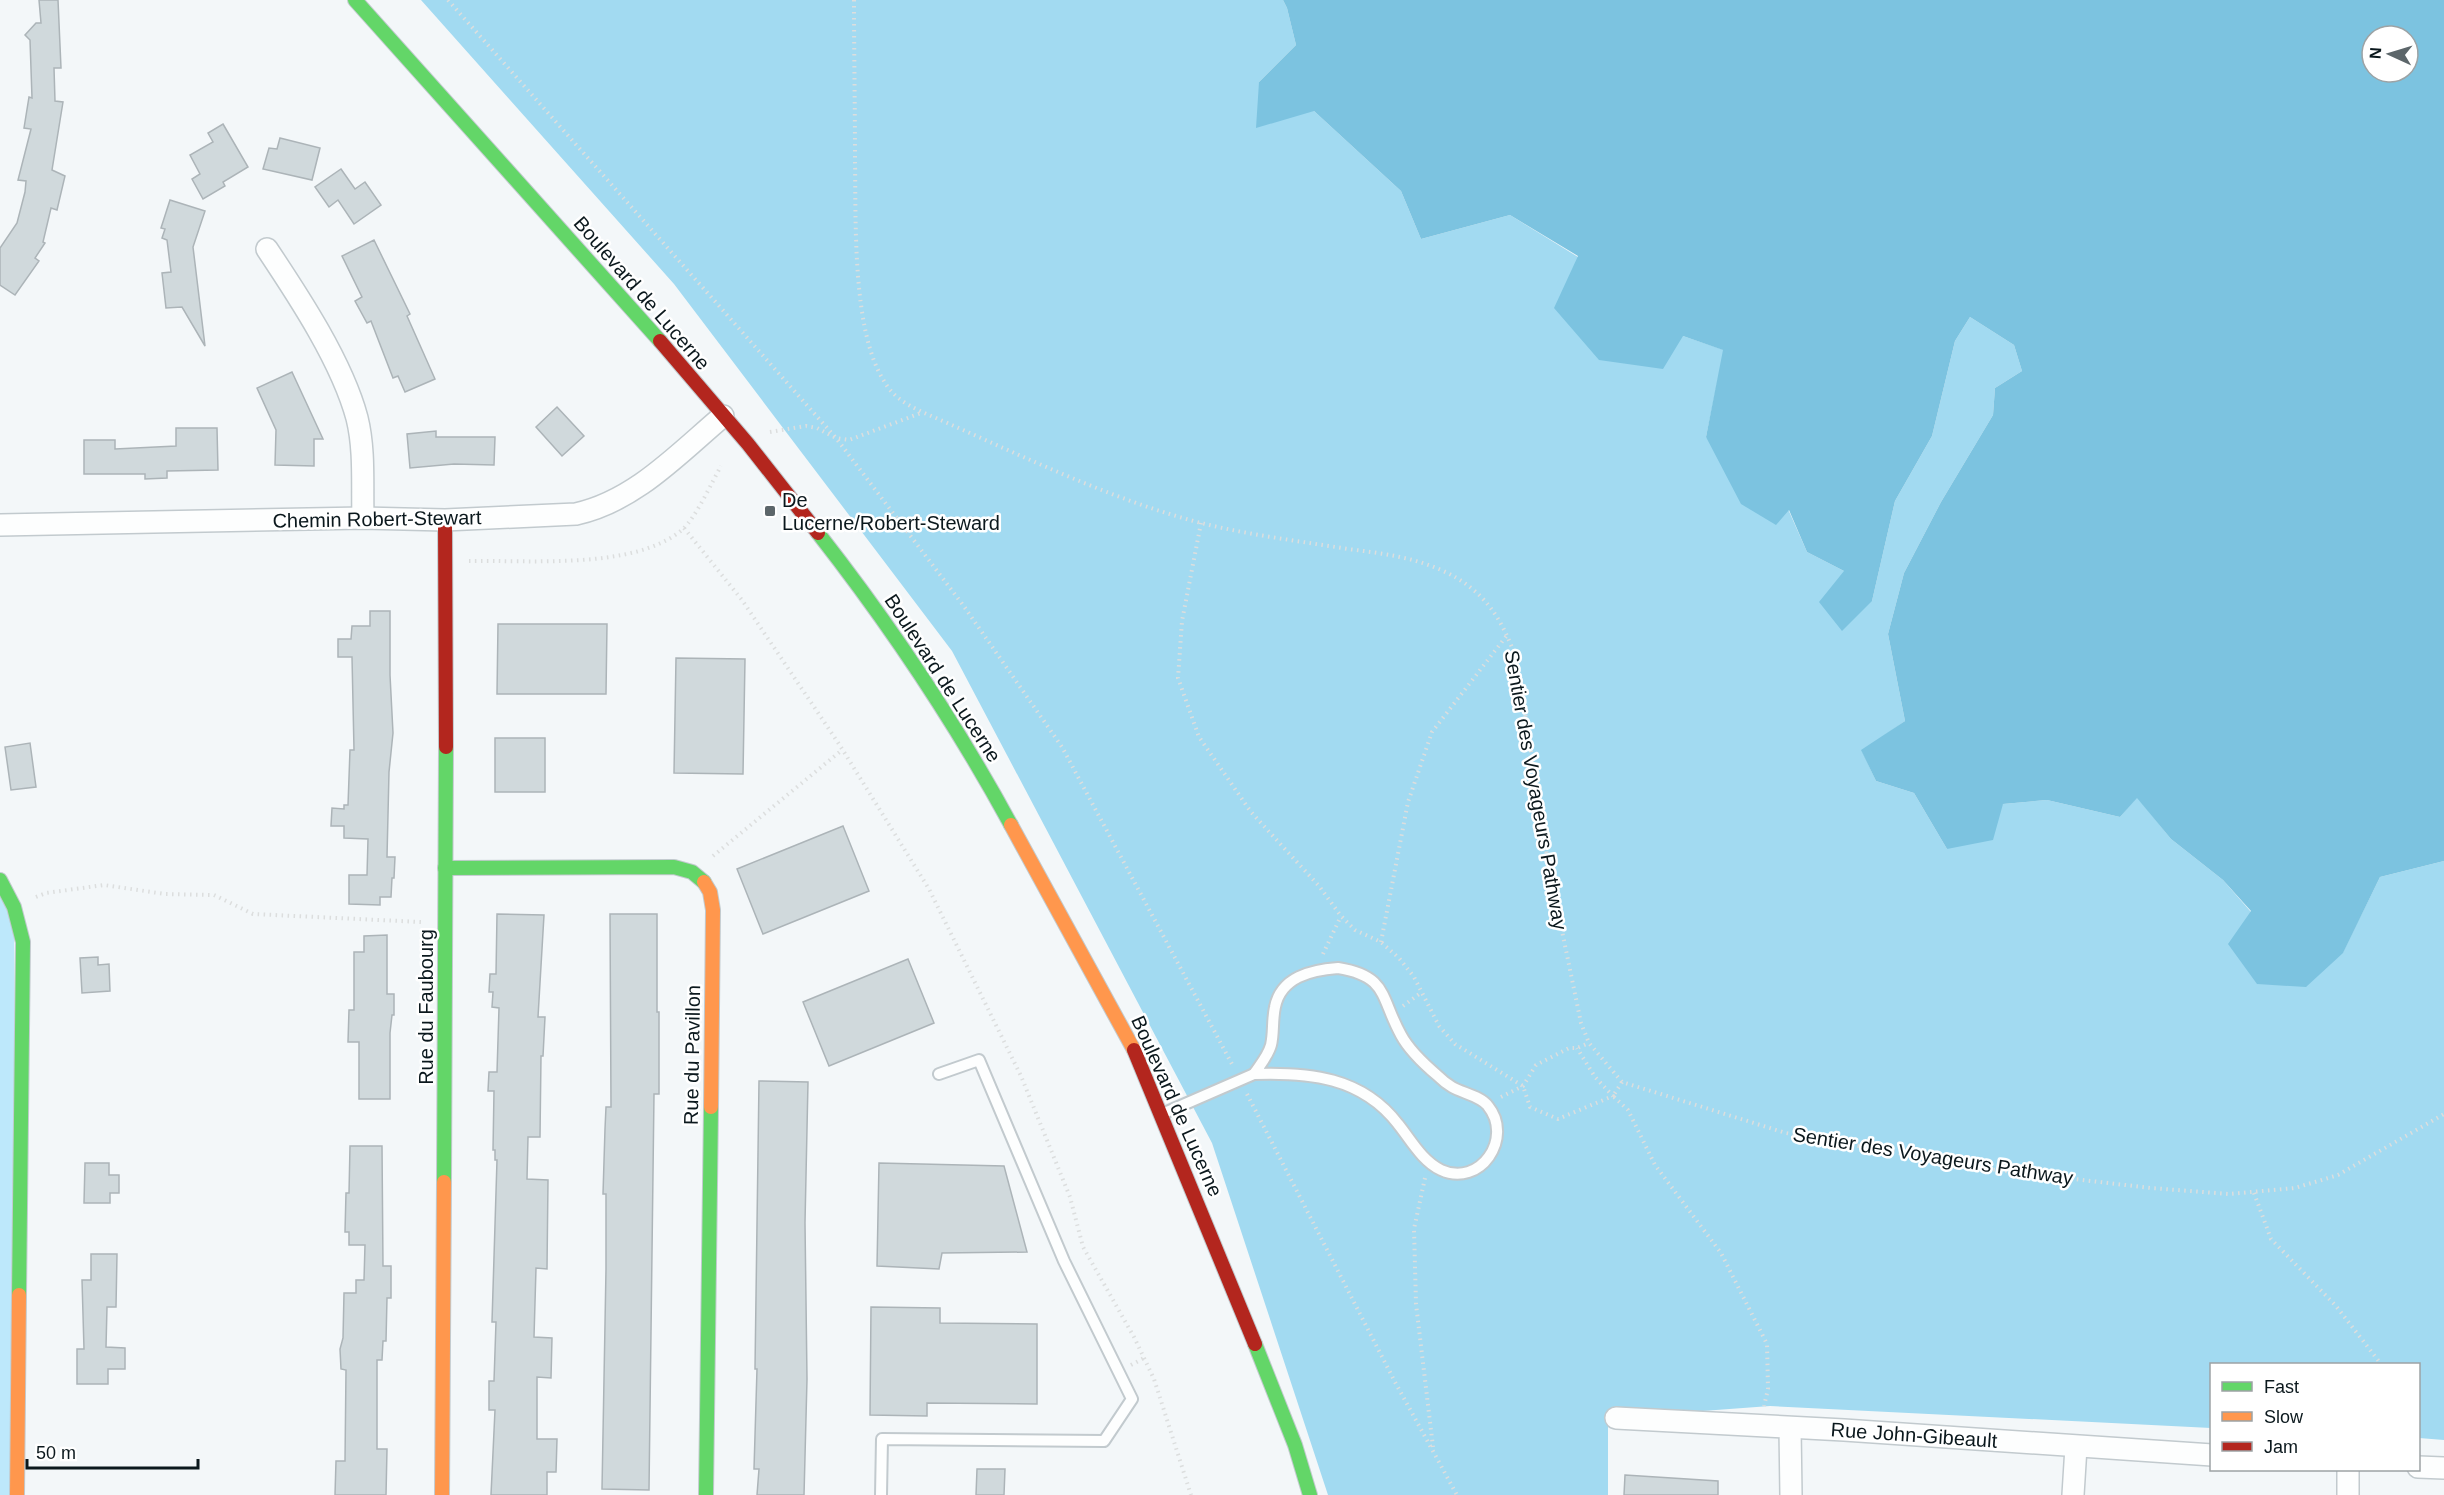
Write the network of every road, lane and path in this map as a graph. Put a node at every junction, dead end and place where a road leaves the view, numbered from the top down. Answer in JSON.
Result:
{"nodes":[{"id":1,"x":355,"y":0,"type":"edge"},
{"id":2,"x":448,"y":0,"type":"edge"},
{"id":3,"x":854,"y":0,"type":"edge"},
{"id":4,"x":267,"y":249,"type":"dead end"},
{"id":5,"x":922,"y":412,"type":"junction"},
{"id":6,"x":723,"y":417,"type":"junction"},
{"id":7,"x":766,"y":432,"type":"dead end"},
{"id":8,"x":836,"y":438,"type":"junction"},
{"id":9,"x":721,"y":466,"type":"dead end"},
{"id":10,"x":363,"y":518,"type":"junction"},
{"id":11,"x":445,"y":520,"type":"junction"},
{"id":12,"x":1201,"y":523,"type":"junction"},
{"id":13,"x":0,"y":525,"type":"edge"},
{"id":14,"x":684,"y":528,"type":"junction"},
{"id":15,"x":463,"y":561,"type":"dead end"},
{"id":16,"x":1508,"y":633,"type":"junction"},
{"id":17,"x":842,"y":750,"type":"junction"},
{"id":18,"x":445,"y":868,"type":"junction"},
{"id":19,"x":697,"y":873,"type":"junction"},
{"id":20,"x":0,"y":880,"type":"edge"},
{"id":21,"x":14,"y":907,"type":"junction"},
{"id":22,"x":1341,"y":916,"type":"junction"},
{"id":23,"x":446,"y":923,"type":"junction"},
{"id":24,"x":1381,"y":942,"type":"junction"},
{"id":25,"x":1316,"y":970,"type":"junction"},
{"id":26,"x":1589,"y":1042,"type":"junction"},
{"id":27,"x":1577,"y":1048,"type":"junction"},
{"id":28,"x":939,"y":1074,"type":"dead end"},
{"id":29,"x":1254,"y":1074,"type":"junction"},
{"id":30,"x":1240,"y":1080,"type":"junction"},
{"id":31,"x":1622,"y":1082,"type":"junction"},
{"id":32,"x":1523,"y":1086,"type":"junction"},
{"id":33,"x":1613,"y":1096,"type":"junction"},
{"id":34,"x":1487,"y":1104,"type":"junction"},
{"id":35,"x":1162,"y":1114,"type":"junction"},
{"id":36,"x":2444,"y":1114,"type":"edge"},
{"id":37,"x":1428,"y":1162,"type":"junction"},
{"id":38,"x":2254,"y":1193,"type":"junction"},
{"id":39,"x":2379,"y":1363,"type":"edge"},
{"id":40,"x":1616,"y":1418,"type":"dead end"},
{"id":41,"x":1758,"y":1426,"type":"junction"},
{"id":42,"x":1790,"y":1428,"type":"junction"},
{"id":43,"x":2076,"y":1447,"type":"junction"},
{"id":44,"x":1433,"y":1450,"type":"junction"},
{"id":45,"x":2210,"y":1455,"type":"edge"},
{"id":46,"x":2420,"y":1467,"type":"edge"},
{"id":47,"x":2444,"y":1468,"type":"edge"},
{"id":48,"x":2348,"y":1471,"type":"edge"},
{"id":49,"x":17,"y":1495,"type":"edge"},
{"id":50,"x":442,"y":1495,"type":"edge"},
{"id":51,"x":706,"y":1495,"type":"edge"},
{"id":52,"x":881,"y":1495,"type":"edge"},
{"id":53,"x":1191,"y":1495,"type":"edge"},
{"id":54,"x":1310,"y":1495,"type":"edge"},
{"id":55,"x":1457,"y":1495,"type":"edge"},
{"id":56,"x":1791,"y":1495,"type":"edge"},
{"id":57,"x":2073,"y":1495,"type":"edge"},
{"id":58,"x":2348,"y":1495,"type":"edge"}],
"edges":[{"from":1,"to":6,"type":"street","name":"Boulevard de Lucerne"},
{"from":2,"to":8,"type":"path"},
{"from":3,"to":5,"type":"path","name":"Sentier des Voyageurs Pathway"},
{"from":4,"to":10,"type":"street"},
{"from":5,"to":8,"type":"path"},
{"from":5,"to":12,"type":"path","name":"Sentier des Voyageurs Pathway"},
{"from":6,"to":11,"type":"street","name":"Chemin Robert-Stewart"},
{"from":6,"to":35,"type":"street","name":"Boulevard de Lucerne"},
{"from":7,"to":8,"type":"path"},
{"from":8,"to":30,"type":"path"},
{"from":9,"to":14,"type":"path"},
{"from":10,"to":11,"type":"street","name":"Chemin Robert-Stewart"},
{"from":10,"to":13,"type":"street","name":"Chemin Robert-Stewart"},
{"from":11,"to":18,"type":"street","name":"Rue du Faubourg"},
{"from":12,"to":16,"type":"path","name":"Sentier des Voyageurs Pathway"},
{"from":12,"to":22,"type":"path"},
{"from":14,"to":15,"type":"path"},
{"from":14,"to":17,"type":"path"},
{"from":16,"to":24,"type":"path"},
{"from":16,"to":26,"type":"path","name":"Sentier des Voyageurs Pathway"},
{"from":17,"to":19,"type":"path"},
{"from":17,"to":53,"type":"path"},
{"from":18,"to":19,"type":"street"},
{"from":18,"to":23,"type":"street","name":"Rue du Faubourg"},
{"from":19,"to":51,"type":"street","name":"Rue du Pavillon"},
{"from":20,"to":21,"type":"street"},
{"from":21,"to":23,"type":"path"},
{"from":21,"to":49,"type":"street"},
{"from":22,"to":24,"type":"path"},
{"from":22,"to":25,"type":"path"},
{"from":23,"to":50,"type":"street","name":"Rue du Faubourg"},
{"from":24,"to":32,"type":"path"},
{"from":25,"to":29,"type":"lane"},
{"from":25,"to":34,"type":"lane"},
{"from":26,"to":27,"type":"path"},
{"from":26,"to":31,"type":"path","name":"Sentier des Voyageurs Pathway"},
{"from":27,"to":32,"type":"path"},
{"from":27,"to":33,"type":"path"},
{"from":28,"to":52,"type":"lane"},
{"from":29,"to":30,"type":"lane"},
{"from":29,"to":37,"type":"lane"},
{"from":30,"to":35,"type":"lane"},
{"from":30,"to":44,"type":"path"},
{"from":31,"to":33,"type":"path"},
{"from":31,"to":38,"type":"path","name":"Sentier des Voyageurs Pathway"},
{"from":32,"to":33,"type":"path"},
{"from":32,"to":34,"type":"path"},
{"from":33,"to":41,"type":"path"},
{"from":34,"to":37,"type":"lane"},
{"from":35,"to":54,"type":"street","name":"Boulevard de Lucerne"},
{"from":36,"to":38,"type":"path","name":"Sentier des Voyageurs Pathway"},
{"from":37,"to":44,"type":"path"},
{"from":38,"to":39,"type":"path"},
{"from":40,"to":41,"type":"street","name":"Rue John-Gibeault"},
{"from":41,"to":42,"type":"street","name":"Rue John-Gibeault"},
{"from":42,"to":43,"type":"street","name":"Rue John-Gibeault"},
{"from":42,"to":56,"type":"street"},
{"from":43,"to":45,"type":"street","name":"Rue John-Gibeault"},
{"from":43,"to":57,"type":"street"},
{"from":44,"to":55,"type":"path"},
{"from":46,"to":47,"type":"street"},
{"from":48,"to":58,"type":"street"}]}
